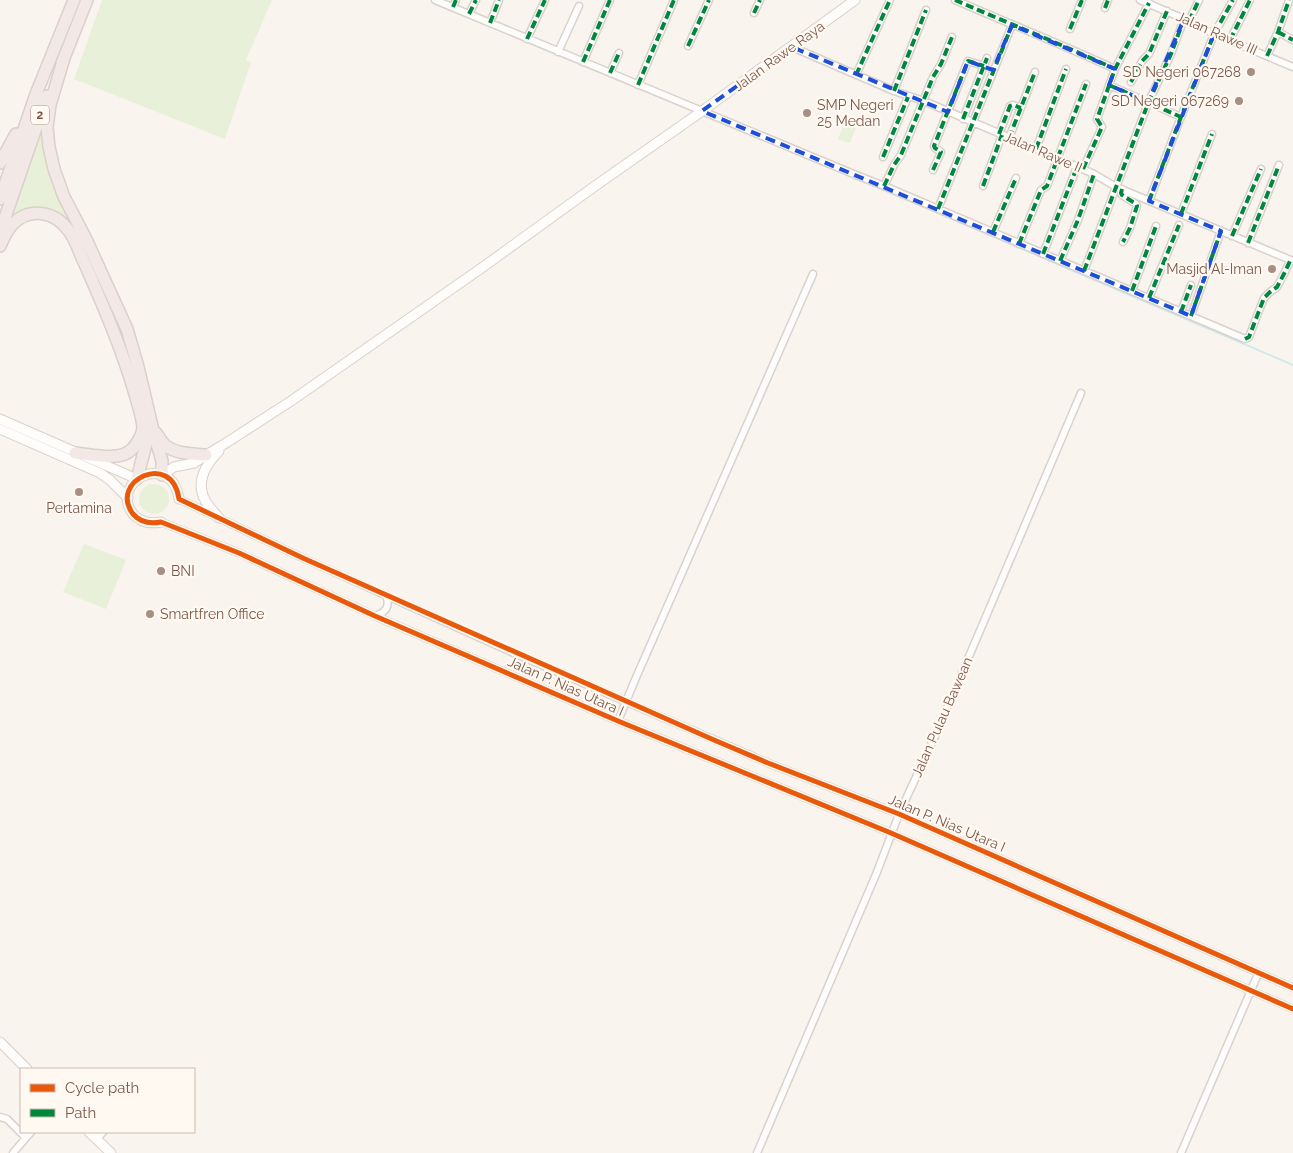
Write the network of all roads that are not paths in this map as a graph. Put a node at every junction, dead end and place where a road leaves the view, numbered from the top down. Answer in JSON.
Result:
{"nodes":[{"id":1,"x":74,"y":0,"type":"edge"},
{"id":2,"x":87,"y":0,"type":"edge"},
{"id":3,"x":435,"y":0,"type":"edge"},
{"id":4,"x":456,"y":0,"type":"edge"},
{"id":5,"x":476,"y":0,"type":"edge"},
{"id":6,"x":499,"y":0,"type":"edge"},
{"id":7,"x":544,"y":0,"type":"edge"},
{"id":8,"x":610,"y":0,"type":"edge"},
{"id":9,"x":674,"y":0,"type":"edge"},
{"id":10,"x":709,"y":0,"type":"edge"},
{"id":11,"x":760,"y":0,"type":"edge"},
{"id":12,"x":855,"y":0,"type":"edge"},
{"id":13,"x":890,"y":0,"type":"edge"},
{"id":14,"x":955,"y":0,"type":"edge"},
{"id":15,"x":1082,"y":0,"type":"edge"},
{"id":16,"x":1108,"y":0,"type":"edge"},
{"id":17,"x":1140,"y":0,"type":"edge"},
{"id":18,"x":1198,"y":0,"type":"edge"},
{"id":19,"x":1233,"y":0,"type":"edge"},
{"id":20,"x":1250,"y":0,"type":"edge"},
{"id":21,"x":1289,"y":0,"type":"edge"},
{"id":22,"x":1149,"y":4,"type":"junction"},
{"id":23,"x":579,"y":6,"type":"dead end"},
{"id":24,"x":453,"y":7,"type":"junction"},
{"id":25,"x":1105,"y":8,"type":"dead end"},
{"id":26,"x":926,"y":10,"type":"dead end"},
{"id":27,"x":1168,"y":12,"type":"junction"},
{"id":28,"x":754,"y":13,"type":"dead end"},
{"id":29,"x":469,"y":14,"type":"junction"},
{"id":30,"x":1186,"y":20,"type":"junction"},
{"id":31,"x":490,"y":23,"type":"junction"},
{"id":32,"x":1012,"y":25,"type":"junction"},
{"id":33,"x":1070,"y":29,"type":"dead end"},
{"id":34,"x":1278,"y":32,"type":"junction"},
{"id":35,"x":1214,"y":34,"type":"junction"},
{"id":36,"x":952,"y":37,"type":"dead end"},
{"id":37,"x":527,"y":39,"type":"junction"},
{"id":38,"x":1230,"y":40,"type":"junction"},
{"id":39,"x":1293,"y":40,"type":"edge"},
{"id":40,"x":688,"y":46,"type":"dead end"},
{"id":41,"x":792,"y":47,"type":"junction"},
{"id":42,"x":558,"y":52,"type":"junction"},
{"id":43,"x":619,"y":53,"type":"dead end"},
{"id":44,"x":1267,"y":56,"type":"junction"},
{"id":45,"x":64,"y":58,"type":"junction"},
{"id":46,"x":988,"y":58,"type":"dead end"},
{"id":47,"x":583,"y":62,"type":"junction"},
{"id":48,"x":984,"y":66,"type":"junction"},
{"id":49,"x":1293,"y":67,"type":"edge"},
{"id":50,"x":1066,"y":69,"type":"dead end"},
{"id":51,"x":1115,"y":69,"type":"junction"},
{"id":52,"x":1035,"y":72,"type":"dead end"},
{"id":53,"x":610,"y":73,"type":"junction"},
{"id":54,"x":856,"y":75,"type":"junction"},
{"id":55,"x":1132,"y":82,"type":"dead end"},
{"id":56,"x":1086,"y":84,"type":"dead end"},
{"id":57,"x":638,"y":85,"type":"junction"},
{"id":58,"x":1109,"y":86,"type":"junction"},
{"id":59,"x":894,"y":92,"type":"junction"},
{"id":60,"x":36,"y":94,"type":"junction"},
{"id":61,"x":908,"y":97,"type":"junction"},
{"id":62,"x":924,"y":102,"type":"junction"},
{"id":63,"x":1148,"y":102,"type":"junction"},
{"id":64,"x":1021,"y":108,"type":"junction"},
{"id":65,"x":948,"y":112,"type":"junction"},
{"id":66,"x":698,"y":114,"type":"junction"},
{"id":67,"x":1181,"y":117,"type":"junction"},
{"id":68,"x":963,"y":118,"type":"junction"},
{"id":69,"x":973,"y":122,"type":"junction"},
{"id":70,"x":1001,"y":134,"type":"junction"},
{"id":71,"x":1212,"y":134,"type":"dead end"},
{"id":72,"x":1009,"y":138,"type":"junction"},
{"id":73,"x":1036,"y":150,"type":"junction"},
{"id":74,"x":883,"y":157,"type":"dead end"},
{"id":75,"x":1057,"y":158,"type":"junction"},
{"id":76,"x":0,"y":163,"type":"edge"},
{"id":77,"x":1279,"y":165,"type":"dead end"},
{"id":78,"x":1080,"y":168,"type":"junction"},
{"id":79,"x":934,"y":170,"type":"dead end"},
{"id":80,"x":1261,"y":170,"type":"dead end"},
{"id":81,"x":1094,"y":174,"type":"junction"},
{"id":82,"x":1016,"y":178,"type":"dead end"},
{"id":83,"x":884,"y":186,"type":"junction"},
{"id":84,"x":983,"y":186,"type":"dead end"},
{"id":85,"x":1119,"y":188,"type":"junction"},
{"id":86,"x":0,"y":200,"type":"edge"},
{"id":87,"x":1149,"y":201,"type":"junction"},
{"id":88,"x":938,"y":209,"type":"junction"},
{"id":89,"x":1181,"y":214,"type":"junction"},
{"id":90,"x":1156,"y":226,"type":"dead end"},
{"id":91,"x":1178,"y":226,"type":"dead end"},
{"id":92,"x":1221,"y":231,"type":"junction"},
{"id":93,"x":0,"y":232,"type":"edge"},
{"id":94,"x":993,"y":232,"type":"junction"},
{"id":95,"x":1232,"y":236,"type":"junction"},
{"id":96,"x":1123,"y":242,"type":"dead end"},
{"id":97,"x":1248,"y":243,"type":"junction"},
{"id":98,"x":1019,"y":244,"type":"junction"},
{"id":99,"x":0,"y":246,"type":"edge"},
{"id":100,"x":1043,"y":254,"type":"junction"},
{"id":101,"x":1060,"y":261,"type":"junction"},
{"id":102,"x":1291,"y":261,"type":"edge"},
{"id":103,"x":1084,"y":271,"type":"junction"},
{"id":104,"x":813,"y":274,"type":"dead end"},
{"id":105,"x":1191,"y":286,"type":"dead end"},
{"id":106,"x":1132,"y":291,"type":"junction"},
{"id":107,"x":1149,"y":298,"type":"junction"},
{"id":108,"x":1181,"y":312,"type":"junction"},
{"id":109,"x":1191,"y":316,"type":"junction"},
{"id":110,"x":1081,"y":393,"type":"dead end"},
{"id":111,"x":0,"y":419,"type":"edge"},
{"id":112,"x":0,"y":429,"type":"edge"},
{"id":113,"x":148,"y":430,"type":"junction"},
{"id":114,"x":226,"y":444,"type":"junction"},
{"id":115,"x":75,"y":453,"type":"junction"},
{"id":116,"x":206,"y":454,"type":"junction"},
{"id":117,"x":162,"y":474,"type":"junction"},
{"id":118,"x":138,"y":479,"type":"junction"},
{"id":119,"x":128,"y":498,"type":"junction"},
{"id":120,"x":179,"y":499,"type":"joint"},
{"id":121,"x":219,"y":518,"type":"junction"},
{"id":122,"x":161,"y":522,"type":"joint"},
{"id":123,"x":386,"y":595,"type":"junction"},
{"id":124,"x":375,"y":616,"type":"junction"},
{"id":125,"x":626,"y":702,"type":"junction"},
{"id":126,"x":618,"y":722,"type":"junction"},
{"id":127,"x":899,"y":814,"type":"junction"},
{"id":128,"x":891,"y":833,"type":"junction"},
{"id":129,"x":1258,"y":974,"type":"junction"},
{"id":130,"x":1293,"y":988,"type":"edge"},
{"id":131,"x":1251,"y":990,"type":"junction"},
{"id":132,"x":1293,"y":1009,"type":"edge"},
{"id":133,"x":0,"y":1042,"type":"edge"},
{"id":134,"x":26,"y":1068,"type":"edge"},
{"id":135,"x":0,"y":1116,"type":"edge"},
{"id":136,"x":20,"y":1132,"type":"edge"},
{"id":137,"x":21,"y":1133,"type":"edge"},
{"id":138,"x":31,"y":1133,"type":"edge"},
{"id":139,"x":90,"y":1133,"type":"edge"},
{"id":140,"x":102,"y":1133,"type":"edge"},
{"id":141,"x":26,"y":1138,"type":"junction"},
{"id":142,"x":97,"y":1139,"type":"junction"},
{"id":143,"x":14,"y":1153,"type":"edge"},
{"id":144,"x":111,"y":1153,"type":"edge"},
{"id":145,"x":757,"y":1153,"type":"edge"},
{"id":146,"x":1181,"y":1153,"type":"edge"}],
"edges":[{"from":1,"to":60,"type":"highway","number":"2"},
{"from":2,"to":45,"type":"highway","number":"2"},
{"from":3,"to":24,"type":"street"},
{"from":4,"to":24,"type":"street"},
{"from":5,"to":29,"type":"street"},
{"from":6,"to":31,"type":"street"},
{"from":7,"to":37,"type":"street"},
{"from":8,"to":47,"type":"street"},
{"from":9,"to":57,"type":"street"},
{"from":10,"to":40,"type":"street"},
{"from":11,"to":28,"type":"street"},
{"from":12,"to":41,"type":"street","name":"Jalan Rawe Raya"},
{"from":13,"to":54,"type":"street"},
{"from":14,"to":32,"type":"street"},
{"from":15,"to":33,"type":"street"},
{"from":16,"to":25,"type":"street"},
{"from":17,"to":22,"type":"street","name":"Jalan Rawe III"},
{"from":18,"to":30,"type":"street"},
{"from":19,"to":35,"type":"street"},
{"from":20,"to":38,"type":"street"},
{"from":21,"to":34,"type":"street"},
{"from":22,"to":27,"type":"street","name":"Jalan Rawe III"},
{"from":22,"to":51,"type":"street"},
{"from":23,"to":42,"type":"street"},
{"from":24,"to":29,"type":"street"},
{"from":26,"to":59,"type":"street"},
{"from":27,"to":30,"type":"street","name":"Jalan Rawe III"},
{"from":27,"to":55,"type":"street"},
{"from":29,"to":31,"type":"street"},
{"from":30,"to":35,"type":"street","name":"Jalan Rawe III"},
{"from":30,"to":63,"type":"street"},
{"from":31,"to":37,"type":"street"},
{"from":32,"to":51,"type":"street"},
{"from":32,"to":69,"type":"street"},
{"from":34,"to":39,"type":"street"},
{"from":34,"to":44,"type":"street"},
{"from":35,"to":38,"type":"street","name":"Jalan Rawe III"},
{"from":35,"to":67,"type":"street"},
{"from":36,"to":62,"type":"street"},
{"from":37,"to":42,"type":"street"},
{"from":38,"to":44,"type":"street","name":"Jalan Rawe III"},
{"from":41,"to":54,"type":"street","name":"Jalan Rawe II"},
{"from":41,"to":66,"type":"street","name":"Jalan Rawe Raya"},
{"from":42,"to":47,"type":"street"},
{"from":43,"to":53,"type":"street"},
{"from":44,"to":49,"type":"street","name":"Jalan Rawe III"},
{"from":45,"to":93,"type":"highway","number":"2"},
{"from":45,"to":113,"type":"highway"},
{"from":46,"to":48,"type":"street"},
{"from":47,"to":53,"type":"street"},
{"from":48,"to":65,"type":"street"},
{"from":48,"to":68,"type":"street"},
{"from":50,"to":73,"type":"street"},
{"from":51,"to":58,"type":"street"},
{"from":52,"to":64,"type":"street"},
{"from":53,"to":57,"type":"street"},
{"from":54,"to":59,"type":"street","name":"Jalan Rawe II"},
{"from":56,"to":75,"type":"street"},
{"from":57,"to":66,"type":"street"},
{"from":58,"to":63,"type":"street"},
{"from":58,"to":78,"type":"street"},
{"from":59,"to":61,"type":"street","name":"Jalan Rawe II"},
{"from":60,"to":76,"type":"highway"},
{"from":60,"to":86,"type":"highway","number":"2"},
{"from":61,"to":62,"type":"street","name":"Jalan Rawe II"},
{"from":61,"to":74,"type":"street"},
{"from":62,"to":65,"type":"street","name":"Jalan Rawe II"},
{"from":62,"to":83,"type":"street"},
{"from":63,"to":67,"type":"street"},
{"from":63,"to":85,"type":"street"},
{"from":64,"to":70,"type":"street"},
{"from":64,"to":72,"type":"street"},
{"from":65,"to":68,"type":"street","name":"Jalan Rawe II"},
{"from":65,"to":79,"type":"street"},
{"from":66,"to":83,"type":"street"},
{"from":66,"to":114,"type":"street","name":"Jalan Rawe Raya"},
{"from":67,"to":87,"type":"street"},
{"from":68,"to":69,"type":"street","name":"Jalan Rawe II"},
{"from":69,"to":70,"type":"street","name":"Jalan Rawe II"},
{"from":69,"to":88,"type":"street"},
{"from":70,"to":72,"type":"street","name":"Jalan Rawe II"},
{"from":70,"to":84,"type":"street"},
{"from":71,"to":89,"type":"street"},
{"from":72,"to":73,"type":"street","name":"Jalan Rawe II"},
{"from":73,"to":75,"type":"street","name":"Jalan Rawe II"},
{"from":75,"to":78,"type":"street","name":"Jalan Rawe II"},
{"from":75,"to":98,"type":"street"},
{"from":77,"to":97,"type":"street"},
{"from":78,"to":81,"type":"street","name":"Jalan Rawe II"},
{"from":78,"to":100,"type":"street"},
{"from":80,"to":95,"type":"street"},
{"from":81,"to":85,"type":"street","name":"Jalan Rawe II"},
{"from":81,"to":101,"type":"street"},
{"from":82,"to":94,"type":"street"},
{"from":83,"to":88,"type":"street"},
{"from":85,"to":87,"type":"street","name":"Jalan Rawe II"},
{"from":85,"to":96,"type":"street"},
{"from":85,"to":103,"type":"street"},
{"from":87,"to":89,"type":"street","name":"Jalan Rawe II"},
{"from":88,"to":94,"type":"street"},
{"from":89,"to":92,"type":"street","name":"Jalan Rawe II"},
{"from":90,"to":106,"type":"street"},
{"from":91,"to":107,"type":"street"},
{"from":92,"to":95,"type":"street","name":"Jalan Rawe II"},
{"from":92,"to":109,"type":"street"},
{"from":94,"to":98,"type":"street"},
{"from":95,"to":97,"type":"street","name":"Jalan Rawe II"},
{"from":97,"to":102,"type":"street","name":"Jalan Rawe II"},
{"from":98,"to":100,"type":"street"},
{"from":99,"to":113,"type":"highway"},
{"from":100,"to":101,"type":"street"},
{"from":101,"to":103,"type":"street"},
{"from":102,"to":109,"type":"street"},
{"from":103,"to":106,"type":"street"},
{"from":104,"to":125,"type":"street"},
{"from":105,"to":108,"type":"street"},
{"from":106,"to":107,"type":"street"},
{"from":107,"to":108,"type":"street"},
{"from":108,"to":109,"type":"street"},
{"from":110,"to":127,"type":"street","name":"Jalan Pulau Bawean"},
{"from":111,"to":115,"type":"street"},
{"from":112,"to":119,"type":"street"},
{"from":113,"to":115,"type":"highway"},
{"from":113,"to":116,"type":"highway"},
{"from":113,"to":117,"type":"highway"},
{"from":113,"to":118,"type":"highway"},
{"from":114,"to":116,"type":"street"},
{"from":114,"to":121,"type":"street"},
{"from":115,"to":118,"type":"street"},
{"from":116,"to":117,"type":"street"},
{"from":117,"to":118,"type":"street"},
{"from":117,"to":120,"type":"street"},
{"from":118,"to":119,"type":"street"},
{"from":119,"to":122,"type":"street"},
{"from":120,"to":121,"type":"street","name":"Jalan P. Nias Utara I"},
{"from":121,"to":123,"type":"street","name":"Jalan P. Nias Utara I"},
{"from":122,"to":124,"type":"street","name":"Jalan P. Nias Utara I"},
{"from":123,"to":124,"type":"street"},
{"from":123,"to":125,"type":"street","name":"Jalan P. Nias Utara I"},
{"from":124,"to":126,"type":"street","name":"Jalan P. Nias Utara I"},
{"from":125,"to":126,"type":"street"},
{"from":125,"to":127,"type":"street","name":"Jalan P. Nias Utara I"},
{"from":126,"to":128,"type":"street","name":"Jalan P. Nias Utara I"},
{"from":127,"to":128,"type":"street","name":"Jalan Pulau Bawean"},
{"from":127,"to":129,"type":"street","name":"Jalan P. Nias Utara I"},
{"from":128,"to":131,"type":"street","name":"Jalan P. Nias Utara I"},
{"from":128,"to":145,"type":"street","name":"Jalan Pulau Bawean"},
{"from":129,"to":130,"type":"street","name":"Jalan P. Nias Utara I"},
{"from":129,"to":131,"type":"street"},
{"from":131,"to":132,"type":"street","name":"Jalan P. Nias Utara I"},
{"from":131,"to":146,"type":"street"},
{"from":133,"to":134,"type":"street"},
{"from":135,"to":136,"type":"street"},
{"from":137,"to":141,"type":"street"},
{"from":138,"to":141,"type":"street"},
{"from":139,"to":142,"type":"street"},
{"from":140,"to":142,"type":"street"},
{"from":141,"to":143,"type":"street"},
{"from":142,"to":144,"type":"street"}]}
